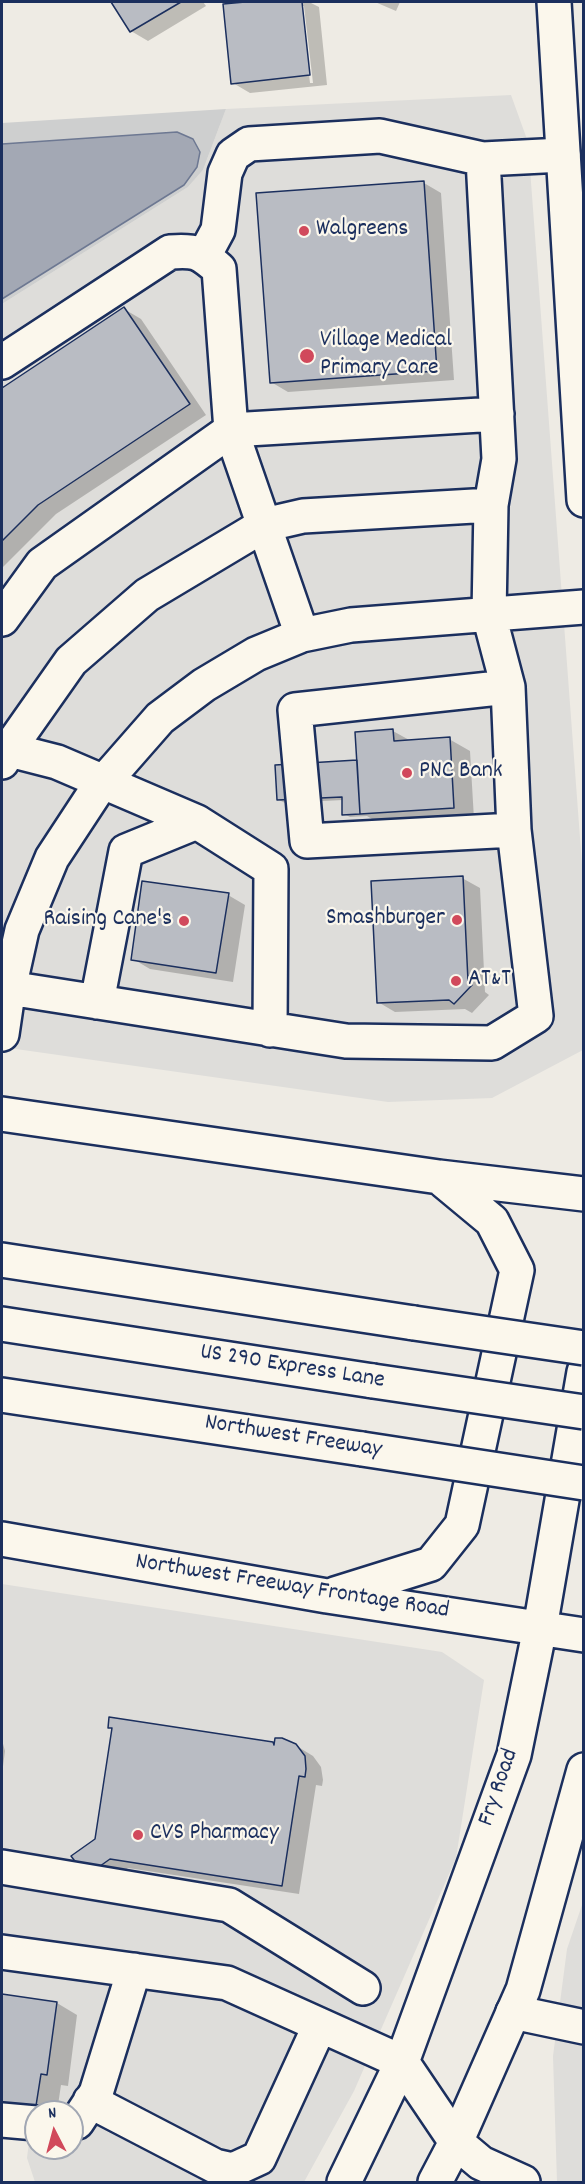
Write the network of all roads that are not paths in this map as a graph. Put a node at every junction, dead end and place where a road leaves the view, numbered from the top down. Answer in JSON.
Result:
{"nodes":[{"id":1,"x":554,"y":2,"type":"edge"},
{"id":2,"x":563,"y":155,"type":"junction"},
{"id":3,"x":483,"y":159,"type":"junction"},
{"id":4,"x":204,"y":256,"type":"junction"},
{"id":5,"x":2,"y":362,"type":"edge"},
{"id":6,"x":497,"y":414,"type":"junction"},
{"id":7,"x":231,"y":429,"type":"junction"},
{"id":8,"x":584,"y":500,"type":"edge"},
{"id":9,"x":491,"y":505,"type":"junction"},
{"id":10,"x":264,"y":525,"type":"junction"},
{"id":11,"x":584,"y":607,"type":"edge"},
{"id":12,"x":489,"y":615,"type":"junction"},
{"id":13,"x":2,"y":620,"type":"edge"},
{"id":14,"x":302,"y":635,"type":"junction"},
{"id":15,"x":508,"y":687,"type":"junction"},
{"id":16,"x":4,"y":753,"type":"edge"},
{"id":17,"x":103,"y":783,"type":"junction"},
{"id":18,"x":197,"y":822,"type":"junction"},
{"id":19,"x":514,"y":830,"type":"junction"},
{"id":20,"x":9,"y":988,"type":"junction"},
{"id":21,"x":97,"y":1002,"type":"junction"},
{"id":22,"x":270,"y":1030,"type":"junction"},
{"id":23,"x":2,"y":1034,"type":"edge"},
{"id":24,"x":2,"y":1114,"type":"edge"},
{"id":25,"x":439,"y":1177,"type":"junction"},
{"id":26,"x":584,"y":1194,"type":"edge"},
{"id":27,"x":2,"y":1260,"type":"edge"},
{"id":28,"x":2,"y":1324,"type":"edge"},
{"id":29,"x":584,"y":1348,"type":"edge"},
{"id":30,"x":584,"y":1372,"type":"edge"},
{"id":31,"x":2,"y":1395,"type":"edge"},
{"id":32,"x":584,"y":1412,"type":"edge"},
{"id":33,"x":584,"y":1483,"type":"edge"},
{"id":34,"x":2,"y":1539,"type":"edge"},
{"id":35,"x":327,"y":1596,"type":"junction"},
{"id":36,"x":540,"y":1628,"type":"junction"},
{"id":37,"x":584,"y":1635,"type":"edge"},
{"id":38,"x":584,"y":1770,"type":"edge"},
{"id":39,"x":2,"y":1867,"type":"edge"},
{"id":40,"x":2,"y":1952,"type":"edge"},
{"id":41,"x":135,"y":1970,"type":"junction"},
{"id":42,"x":363,"y":1988,"type":"dead end"},
{"id":43,"x":513,"y":2012,"type":"junction"},
{"id":44,"x":320,"y":2025,"type":"junction"},
{"id":45,"x":584,"y":2027,"type":"edge"},
{"id":46,"x":402,"y":2062,"type":"junction"},
{"id":47,"x":84,"y":2108,"type":"edge"},
{"id":48,"x":84,"y":2113,"type":"edge"},
{"id":49,"x":2,"y":2120,"type":"edge"},
{"id":50,"x":24,"y":2122,"type":"edge"},
{"id":51,"x":456,"y":2142,"type":"junction"},
{"id":52,"x":344,"y":2182,"type":"edge"},
{"id":53,"x":435,"y":2182,"type":"edge"},
{"id":54,"x":523,"y":2182,"type":"edge"}],
"edges":[{"from":1,"to":2,"type":"main road"},
{"from":2,"to":3,"type":"main road"},
{"from":2,"to":8,"type":"main road"},
{"from":3,"to":4,"type":"main road"},
{"from":3,"to":6,"type":"main road"},
{"from":4,"to":5,"type":"main road"},
{"from":4,"to":7,"type":"main road"},
{"from":6,"to":7,"type":"main road"},
{"from":6,"to":9,"type":"main road"},
{"from":7,"to":10,"type":"main road"},
{"from":7,"to":13,"type":"main road"},
{"from":9,"to":10,"type":"main road"},
{"from":9,"to":12,"type":"main road"},
{"from":10,"to":14,"type":"main road"},
{"from":10,"to":16,"type":"main road"},
{"from":11,"to":12,"type":"main road"},
{"from":12,"to":14,"type":"main road"},
{"from":12,"to":15,"type":"main road"},
{"from":14,"to":17,"type":"main road"},
{"from":15,"to":19,"type":"main road"},
{"from":15,"to":19,"type":"main road"},
{"from":16,"to":17,"type":"main road"},
{"from":17,"to":18,"type":"main road"},
{"from":17,"to":20,"type":"main road"},
{"from":18,"to":21,"type":"main road"},
{"from":18,"to":22,"type":"main road"},
{"from":19,"to":22,"type":"main road"},
{"from":20,"to":21,"type":"main road"},
{"from":20,"to":23,"type":"main road"},
{"from":21,"to":22,"type":"main road"},
{"from":24,"to":25,"type":"main road"},
{"from":25,"to":26,"type":"main road"},
{"from":25,"to":35,"type":"main road"},
{"from":27,"to":29,"type":"main road","bridge":true},
{"from":28,"to":32,"type":"main road","name":"US 290 Express Lane","bridge":true},
{"from":30,"to":36,"type":"main road","name":"Fry Road"},
{"from":31,"to":33,"type":"main road","name":"Northwest Freeway","bridge":true},
{"from":34,"to":35,"type":"main road","name":"Northwest Freeway Frontage Road"},
{"from":35,"to":36,"type":"main road","name":"Northwest Freeway Frontage Road"},
{"from":36,"to":37,"type":"main road","name":"Northwest Freeway Frontage Road"},
{"from":36,"to":46,"type":"main road","name":"Fry Road"},
{"from":38,"to":43,"type":"main road"},
{"from":39,"to":42,"type":"main road"},
{"from":40,"to":41,"type":"main road"},
{"from":41,"to":44,"type":"main road"},
{"from":41,"to":47,"type":"main road"},
{"from":43,"to":45,"type":"main road"},
{"from":43,"to":51,"type":"main road"},
{"from":44,"to":46,"type":"main road"},
{"from":44,"to":48,"type":"main road"},
{"from":46,"to":51,"type":"main road"},
{"from":46,"to":52,"type":"main road","name":"Fry Road"},
{"from":49,"to":50,"type":"main road"},
{"from":51,"to":53,"type":"main road"},
{"from":51,"to":54,"type":"main road"}]}
